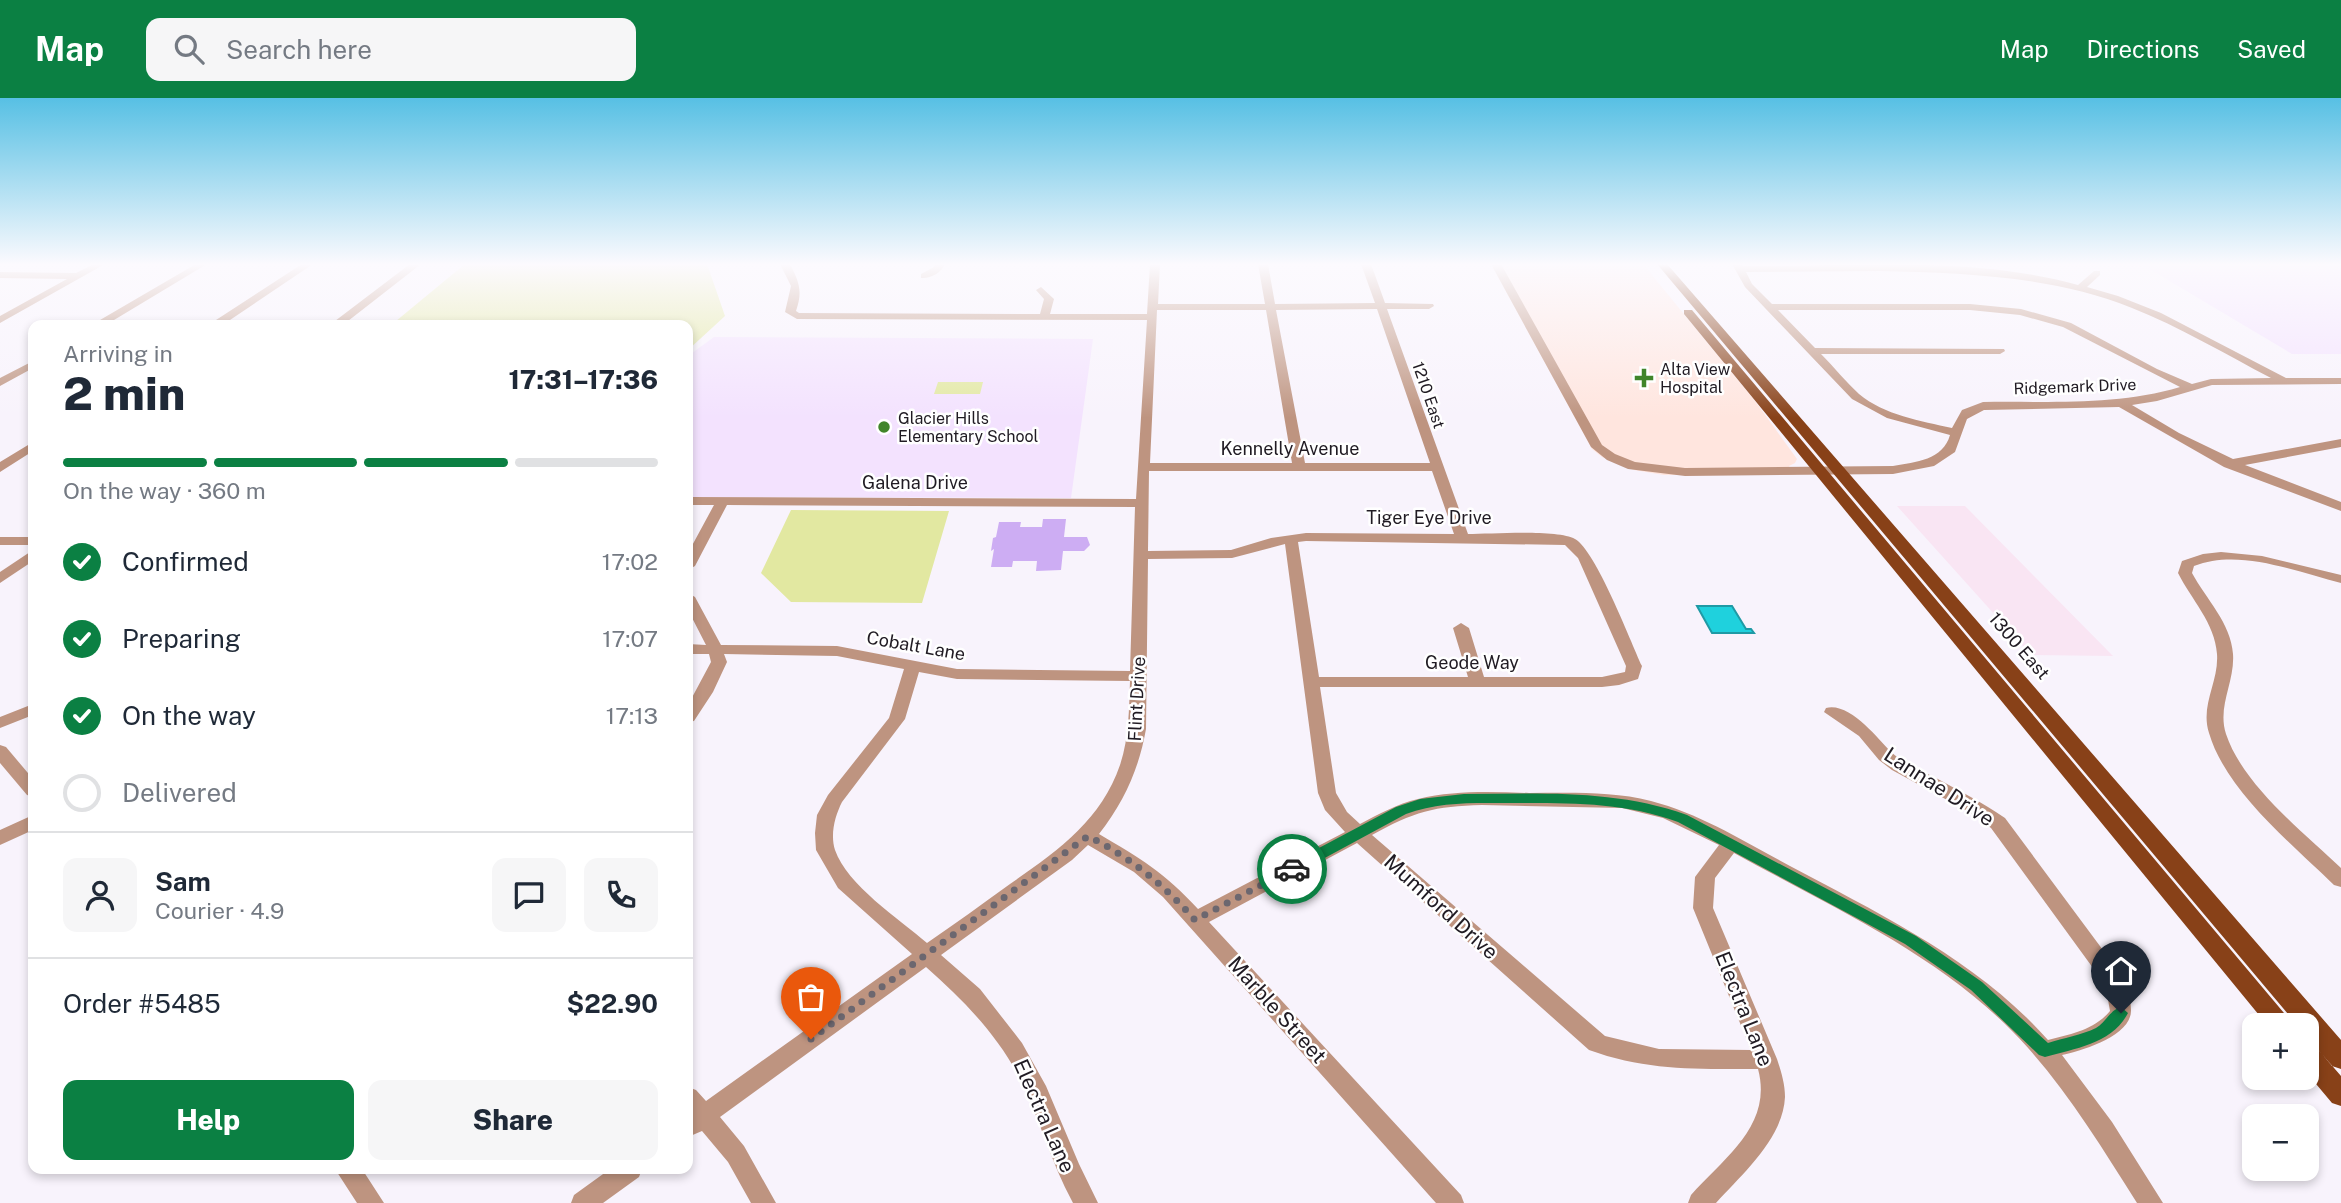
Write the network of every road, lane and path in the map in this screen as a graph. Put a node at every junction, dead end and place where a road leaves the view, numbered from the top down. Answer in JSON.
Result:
{"nodes":[{"id":1,"x":923,"y":316,"type":"edge"},
{"id":2,"x":1075,"y":316,"type":"edge"},
{"id":3,"x":1151,"y":316,"type":"edge"},
{"id":4,"x":1272,"y":316,"type":"edge"},
{"id":5,"x":1384,"y":316,"type":"edge"},
{"id":6,"x":1525,"y":316,"type":"edge"},
{"id":7,"x":1690,"y":316,"type":"edge"},
{"id":8,"x":1706,"y":316,"type":"edge"},
{"id":9,"x":1777,"y":316,"type":"edge"},
{"id":10,"x":2034,"y":316,"type":"edge"},
{"id":11,"x":2155,"y":316,"type":"edge"},
{"id":12,"x":1044,"y":317,"type":"joint"},
{"id":13,"x":1812,"y":351,"type":"junction"},
{"id":14,"x":2000,"y":351,"type":"dead end"},
{"id":15,"x":28,"y":367,"type":"edge"},
{"id":16,"x":2285,"y":381,"type":"junction"},
{"id":17,"x":2341,"y":381,"type":"edge"},
{"id":18,"x":0,"y":383,"type":"edge"},
{"id":19,"x":2189,"y":387,"type":"junction"},
{"id":20,"x":2121,"y":403,"type":"junction"},
{"id":21,"x":1956,"y":432,"type":"junction"},
{"id":22,"x":2341,"y":443,"type":"edge"},
{"id":23,"x":28,"y":449,"type":"edge"},
{"id":24,"x":2228,"y":464,"type":"junction"},
{"id":25,"x":1143,"y":467,"type":"junction"},
{"id":26,"x":1299,"y":467,"type":"junction"},
{"id":27,"x":1437,"y":467,"type":"junction"},
{"id":28,"x":0,"y":468,"type":"edge"},
{"id":29,"x":1820,"y":472,"type":"junction"},
{"id":30,"x":1839,"y":472,"type":"junction"},
{"id":31,"x":693,"y":501,"type":"edge"},
{"id":32,"x":723,"y":501,"type":"junction"},
{"id":33,"x":1142,"y":503,"type":"junction"},
{"id":34,"x":2341,"y":507,"type":"edge"},
{"id":35,"x":1462,"y":537,"type":"junction"},
{"id":36,"x":1291,"y":538,"type":"junction"},
{"id":37,"x":0,"y":541,"type":"edge"},
{"id":38,"x":28,"y":541,"type":"edge"},
{"id":39,"x":1141,"y":555,"type":"junction"},
{"id":40,"x":693,"y":557,"type":"edge"},
{"id":41,"x":28,"y":558,"type":"edge"},
{"id":42,"x":0,"y":579,"type":"edge"},
{"id":43,"x":2341,"y":579,"type":"edge"},
{"id":44,"x":693,"y":605,"type":"edge"},
{"id":45,"x":1461,"y":628,"type":"dead end"},
{"id":46,"x":693,"y":649,"type":"edge"},
{"id":47,"x":716,"y":649,"type":"junction"},
{"id":48,"x":912,"y":667,"type":"junction"},
{"id":49,"x":1632,"y":675,"type":"joint"},
{"id":50,"x":1138,"y":676,"type":"junction"},
{"id":51,"x":1311,"y":682,"type":"junction"},
{"id":52,"x":1478,"y":682,"type":"junction"},
{"id":53,"x":693,"y":710,"type":"edge"},
{"id":54,"x":28,"y":711,"type":"edge"},
{"id":55,"x":1832,"y":712,"type":"dead end"},
{"id":56,"x":0,"y":723,"type":"edge"},
{"id":57,"x":0,"y":751,"type":"edge"},
{"id":58,"x":28,"y":785,"type":"edge"},
{"id":59,"x":28,"y":824,"type":"edge"},
{"id":60,"x":1358,"y":834,"type":"junction"},
{"id":61,"x":1088,"y":836,"type":"junction"},
{"id":62,"x":0,"y":838,"type":"edge"},
{"id":63,"x":1731,"y":843,"type":"junction"},
{"id":64,"x":2338,"y":875,"type":"edge"},
{"id":65,"x":1195,"y":920,"type":"junction"},
{"id":66,"x":928,"y":955,"type":"junction"},
{"id":67,"x":2272,"y":1013,"type":"edge"},
{"id":68,"x":2045,"y":1050,"type":"junction"},
{"id":69,"x":2341,"y":1058,"type":"edge"},
{"id":70,"x":1766,"y":1059,"type":"junction"},
{"id":71,"x":2319,"y":1069,"type":"edge"},
{"id":72,"x":2341,"y":1095,"type":"edge"},
{"id":73,"x":696,"y":1122,"type":"edge"},
{"id":74,"x":350,"y":1174,"type":"edge"},
{"id":75,"x":623,"y":1174,"type":"edge"},
{"id":76,"x":372,"y":1203,"type":"edge"},
{"id":77,"x":583,"y":1203,"type":"edge"},
{"id":78,"x":764,"y":1203,"type":"edge"},
{"id":79,"x":1086,"y":1203,"type":"edge"},
{"id":80,"x":1452,"y":1203,"type":"edge"},
{"id":81,"x":1700,"y":1203,"type":"edge"},
{"id":82,"x":2151,"y":1203,"type":"edge"}],
"edges":[{"from":1,"to":12,"type":"street"},
{"from":2,"to":12,"type":"street"},
{"from":3,"to":25,"type":"street","name":"Flint Drive"},
{"from":4,"to":26,"type":"street"},
{"from":5,"to":27,"type":"street","name":"1210 East"},
{"from":6,"to":29,"type":"street","name":"Ridgemark Drive"},
{"from":7,"to":29,"type":"main road"},
{"from":8,"to":30,"type":"main road","name":"1300 East"},
{"from":9,"to":13,"type":"street"},
{"from":10,"to":19,"type":"street"},
{"from":11,"to":16,"type":"street"},
{"from":13,"to":14,"type":"street"},
{"from":13,"to":21,"type":"street"},
{"from":15,"to":18,"type":"street"},
{"from":16,"to":17,"type":"street","name":"Ridgemark Drive"},
{"from":16,"to":19,"type":"street","name":"Ridgemark Drive"},
{"from":19,"to":20,"type":"street","name":"Ridgemark Drive"},
{"from":20,"to":21,"type":"street","name":"Ridgemark Drive"},
{"from":20,"to":24,"type":"street"},
{"from":21,"to":30,"type":"street","name":"Ridgemark Drive"},
{"from":22,"to":24,"type":"street"},
{"from":23,"to":28,"type":"street"},
{"from":24,"to":34,"type":"street"},
{"from":25,"to":26,"type":"street","name":"Kennelly Avenue"},
{"from":25,"to":33,"type":"street","name":"Flint Drive"},
{"from":26,"to":27,"type":"street","name":"Kennelly Avenue"},
{"from":27,"to":35,"type":"street","name":"1210 East"},
{"from":29,"to":30,"type":"street","name":"Ridgemark Drive"},
{"from":29,"to":67,"type":"main road"},
{"from":30,"to":69,"type":"main road","name":"1300 East"},
{"from":31,"to":32,"type":"street","name":"Galena Drive"},
{"from":32,"to":33,"type":"street","name":"Galena Drive"},
{"from":32,"to":40,"type":"street"},
{"from":33,"to":39,"type":"street","name":"Flint Drive"},
{"from":35,"to":36,"type":"street","name":"Tiger Eye Drive"},
{"from":35,"to":49,"type":"street","name":"Tiger Eye Drive"},
{"from":36,"to":39,"type":"street","name":"Tiger Eye Drive"},
{"from":36,"to":51,"type":"street","name":"Mumford Drive"},
{"from":37,"to":38,"type":"street"},
{"from":39,"to":50,"type":"street","name":"Flint Drive"},
{"from":41,"to":42,"type":"street"},
{"from":43,"to":64,"type":"street"},
{"from":44,"to":47,"type":"street"},
{"from":45,"to":52,"type":"street"},
{"from":46,"to":47,"type":"street","name":"Cobalt Lane"},
{"from":47,"to":48,"type":"street","name":"Cobalt Lane"},
{"from":47,"to":53,"type":"street"},
{"from":48,"to":50,"type":"street","name":"Cobalt Lane"},
{"from":48,"to":66,"type":"street","name":"Electra Lane"},
{"from":49,"to":52,"type":"street","name":"Geode Way"},
{"from":50,"to":61,"type":"street","name":"Flint Drive"},
{"from":51,"to":52,"type":"street","name":"Geode Way"},
{"from":51,"to":60,"type":"street","name":"Mumford Drive"},
{"from":54,"to":56,"type":"street"},
{"from":55,"to":68,"type":"street","name":"Lannae Drive"},
{"from":57,"to":58,"type":"street"},
{"from":59,"to":62,"type":"street"},
{"from":60,"to":63,"type":"street"},
{"from":60,"to":65,"type":"street"},
{"from":60,"to":70,"type":"street","name":"Mumford Drive"},
{"from":61,"to":65,"type":"street","name":"Marble Street"},
{"from":61,"to":66,"type":"street","name":"Flint Drive"},
{"from":63,"to":68,"type":"street"},
{"from":63,"to":70,"type":"street","name":"Electra Lane"},
{"from":65,"to":80,"type":"street","name":"Marble Street"},
{"from":66,"to":73,"type":"street","name":"Flint Drive"},
{"from":66,"to":79,"type":"street","name":"Electra Lane"},
{"from":68,"to":82,"type":"street"},
{"from":70,"to":81,"type":"street","name":"Electra Lane"},
{"from":71,"to":72,"type":"main road"},
{"from":73,"to":78,"type":"street"},
{"from":74,"to":76,"type":"street"},
{"from":75,"to":77,"type":"street"}]}
